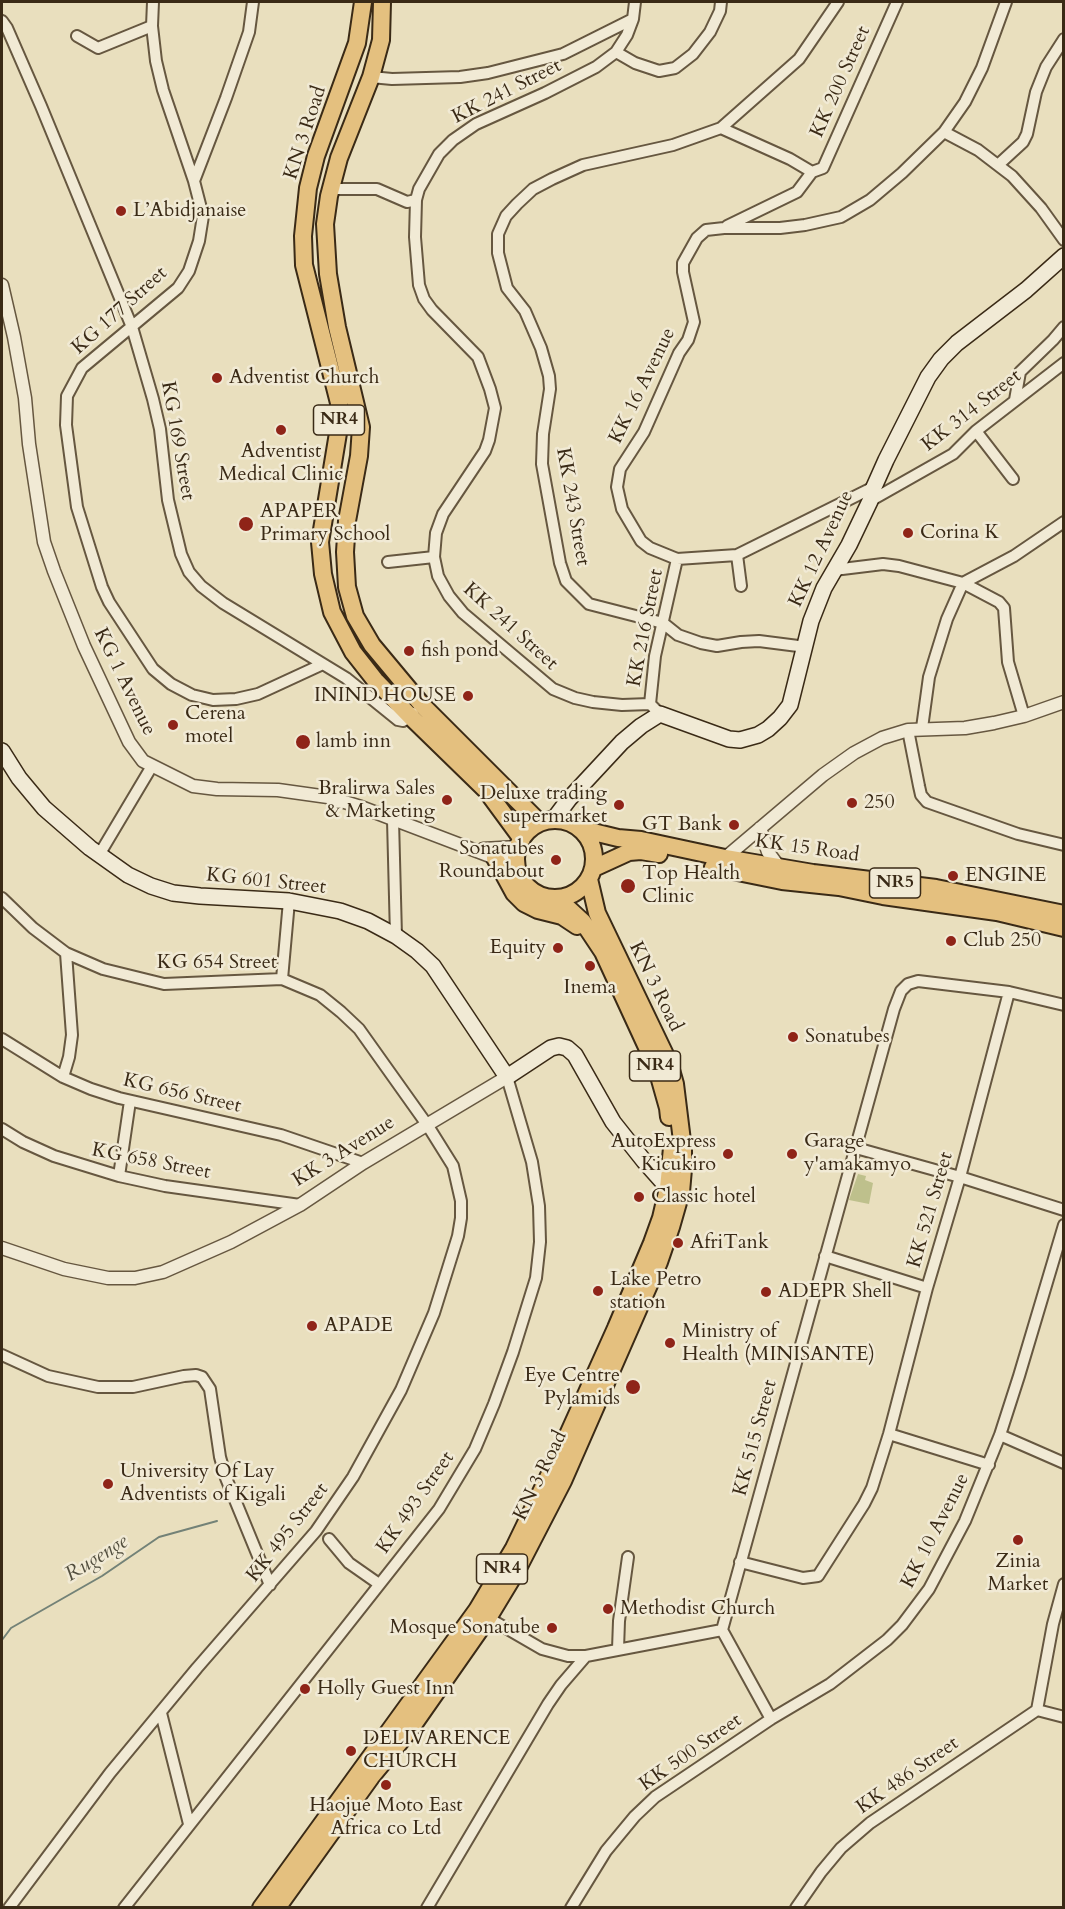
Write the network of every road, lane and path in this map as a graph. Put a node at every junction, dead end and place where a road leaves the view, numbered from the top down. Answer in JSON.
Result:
{"nodes":[{"id":1,"x":153,"y":2,"type":"edge"},
{"id":2,"x":253,"y":2,"type":"edge"},
{"id":3,"x":363,"y":2,"type":"edge"},
{"id":4,"x":382,"y":2,"type":"edge"},
{"id":5,"x":635,"y":2,"type":"edge"},
{"id":6,"x":721,"y":2,"type":"edge"},
{"id":7,"x":838,"y":2,"type":"edge"},
{"id":8,"x":897,"y":2,"type":"edge"},
{"id":9,"x":1006,"y":2,"type":"edge"},
{"id":10,"x":633,"y":18,"type":"junction"},
{"id":11,"x":2,"y":21,"type":"edge"},
{"id":12,"x":152,"y":26,"type":"junction"},
{"id":13,"x":77,"y":36,"type":"dead end"},
{"id":14,"x":1064,"y":39,"type":"edge"},
{"id":15,"x":615,"y":52,"type":"junction"},
{"id":16,"x":371,"y":76,"type":"junction"},
{"id":17,"x":721,"y":128,"type":"junction"},
{"id":18,"x":944,"y":132,"type":"junction"},
{"id":19,"x":998,"y":165,"type":"junction"},
{"id":20,"x":812,"y":172,"type":"junction"},
{"id":21,"x":194,"y":181,"type":"junction"},
{"id":22,"x":331,"y":189,"type":"junction"},
{"id":23,"x":416,"y":200,"type":"junction"},
{"id":24,"x":724,"y":228,"type":"junction"},
{"id":25,"x":1064,"y":240,"type":"edge"},
{"id":26,"x":1064,"y":256,"type":"edge"},
{"id":27,"x":2,"y":285,"type":"edge"},
{"id":28,"x":132,"y":327,"type":"junction"},
{"id":29,"x":1064,"y":327,"type":"edge"},
{"id":30,"x":1064,"y":363,"type":"edge"},
{"id":31,"x":1015,"y":400,"type":"junction"},
{"id":32,"x":976,"y":431,"type":"junction"},
{"id":33,"x":1013,"y":479,"type":"dead end"},
{"id":34,"x":872,"y":494,"type":"junction"},
{"id":35,"x":1064,"y":522,"type":"edge"},
{"id":36,"x":737,"y":555,"type":"junction"},
{"id":37,"x":434,"y":557,"type":"junction"},
{"id":38,"x":677,"y":559,"type":"junction"},
{"id":39,"x":387,"y":562,"type":"dead end"},
{"id":40,"x":834,"y":570,"type":"junction"},
{"id":41,"x":963,"y":583,"type":"junction"},
{"id":42,"x":741,"y":586,"type":"dead end"},
{"id":43,"x":663,"y":623,"type":"junction"},
{"id":44,"x":806,"y":647,"type":"junction"},
{"id":45,"x":323,"y":664,"type":"junction"},
{"id":46,"x":1064,"y":702,"type":"edge"},
{"id":47,"x":655,"y":709,"type":"junction"},
{"id":48,"x":416,"y":710,"type":"junction"},
{"id":49,"x":1024,"y":716,"type":"junction"},
{"id":50,"x":922,"y":729,"type":"junction"},
{"id":51,"x":908,"y":730,"type":"junction"},
{"id":52,"x":2,"y":751,"type":"edge"},
{"id":53,"x":152,"y":766,"type":"junction"},
{"id":54,"x":491,"y":785,"type":"junction"},
{"id":55,"x":393,"y":820,"type":"junction"},
{"id":56,"x":547,"y":821,"type":"junction"},
{"id":57,"x":760,"y":828,"type":"junction"},
{"id":58,"x":581,"y":829,"type":"junction"},
{"id":59,"x":1064,"y":844,"type":"edge"},
{"id":60,"x":470,"y":847,"type":"junction"},
{"id":61,"x":518,"y":849,"type":"junction"},
{"id":62,"x":99,"y":855,"type":"junction"},
{"id":63,"x":495,"y":858,"type":"junction"},
{"id":64,"x":725,"y":858,"type":"junction"},
{"id":65,"x":779,"y":867,"type":"junction"},
{"id":66,"x":592,"y":874,"type":"junction"},
{"id":67,"x":2,"y":898,"type":"edge"},
{"id":68,"x":558,"y":899,"type":"junction"},
{"id":69,"x":289,"y":901,"type":"junction"},
{"id":70,"x":1064,"y":914,"type":"edge"},
{"id":71,"x":1064,"y":928,"type":"edge"},
{"id":72,"x":396,"y":936,"type":"junction"},
{"id":73,"x":604,"y":947,"type":"junction"},
{"id":74,"x":66,"y":953,"type":"junction"},
{"id":75,"x":282,"y":979,"type":"junction"},
{"id":76,"x":1009,"y":992,"type":"junction"},
{"id":77,"x":1064,"y":1005,"type":"edge"},
{"id":78,"x":2,"y":1039,"type":"edge"},
{"id":79,"x":63,"y":1077,"type":"junction"},
{"id":80,"x":507,"y":1077,"type":"junction"},
{"id":81,"x":130,"y":1101,"type":"junction"},
{"id":82,"x":428,"y":1126,"type":"junction"},
{"id":83,"x":2,"y":1130,"type":"edge"},
{"id":84,"x":856,"y":1148,"type":"junction"},
{"id":85,"x":644,"y":1161,"type":"junction"},
{"id":86,"x":363,"y":1164,"type":"junction"},
{"id":87,"x":672,"y":1166,"type":"junction"},
{"id":88,"x":118,"y":1176,"type":"junction"},
{"id":89,"x":960,"y":1177,"type":"junction"},
{"id":90,"x":675,"y":1190,"type":"junction"},
{"id":91,"x":300,"y":1204,"type":"junction"},
{"id":92,"x":1064,"y":1210,"type":"edge"},
{"id":93,"x":1064,"y":1225,"type":"edge"},
{"id":94,"x":2,"y":1248,"type":"edge"},
{"id":95,"x":825,"y":1256,"type":"junction"},
{"id":96,"x":927,"y":1288,"type":"junction"},
{"id":97,"x":2,"y":1355,"type":"edge"},
{"id":98,"x":889,"y":1434,"type":"junction"},
{"id":99,"x":1000,"y":1435,"type":"junction"},
{"id":100,"x":1064,"y":1463,"type":"edge"},
{"id":101,"x":989,"y":1464,"type":"junction"},
{"id":102,"x":328,"y":1539,"type":"dead end"},
{"id":103,"x":628,"y":1557,"type":"dead end"},
{"id":104,"x":740,"y":1562,"type":"junction"},
{"id":105,"x":379,"y":1584,"type":"junction"},
{"id":106,"x":1064,"y":1584,"type":"edge"},
{"id":107,"x":270,"y":1585,"type":"junction"},
{"id":108,"x":483,"y":1614,"type":"junction"},
{"id":109,"x":722,"y":1630,"type":"junction"},
{"id":110,"x":618,"y":1649,"type":"junction"},
{"id":111,"x":586,"y":1656,"type":"junction"},
{"id":112,"x":1037,"y":1710,"type":"junction"},
{"id":113,"x":161,"y":1713,"type":"junction"},
{"id":114,"x":1064,"y":1717,"type":"edge"},
{"id":115,"x":771,"y":1719,"type":"junction"},
{"id":116,"x":189,"y":1824,"type":"junction"},
{"id":117,"x":9,"y":1908,"type":"edge"},
{"id":118,"x":124,"y":1908,"type":"edge"},
{"id":119,"x":261,"y":1908,"type":"edge"},
{"id":120,"x":277,"y":1908,"type":"edge"},
{"id":121,"x":427,"y":1908,"type":"edge"},
{"id":122,"x":571,"y":1908,"type":"edge"},
{"id":123,"x":796,"y":1908,"type":"edge"}],
"edges":[{"from":1,"to":12,"type":"street","name":"KG 177 Street"},
{"from":2,"to":21,"type":"street"},
{"from":3,"to":48,"type":"highway","name":"KN 3 Road","number":"NR4"},
{"from":4,"to":16,"type":"highway","name":"KN 3 Road","number":"NR4"},
{"from":5,"to":10,"type":"street"},
{"from":6,"to":15,"type":"street"},
{"from":7,"to":17,"type":"street"},
{"from":8,"to":20,"type":"street","name":"KK 200 Street"},
{"from":9,"to":18,"type":"street","name":"KK 16 Avenue"},
{"from":10,"to":15,"type":"street"},
{"from":10,"to":16,"type":"street"},
{"from":11,"to":28,"type":"street","name":"KG 169 Street"},
{"from":12,"to":13,"type":"street"},
{"from":12,"to":21,"type":"street","name":"KG 177 Street"},
{"from":14,"to":19,"type":"street"},
{"from":15,"to":23,"type":"street","name":"KK 241 Street"},
{"from":16,"to":22,"type":"highway","name":"KN 3 Road","number":"NR4"},
{"from":17,"to":20,"type":"street"},
{"from":17,"to":43,"type":"street","name":"KK 243 Street"},
{"from":18,"to":19,"type":"street"},
{"from":18,"to":24,"type":"street","name":"KK 16 Avenue"},
{"from":19,"to":25,"type":"street"},
{"from":20,"to":24,"type":"street","name":"KK 200 Street"},
{"from":21,"to":28,"type":"street","name":"KG 177 Street"},
{"from":22,"to":23,"type":"street"},
{"from":22,"to":48,"type":"highway","name":"KN 3 Road","number":"NR4"},
{"from":23,"to":37,"type":"street","name":"KK 241 Street"},
{"from":24,"to":38,"type":"street","name":"KK 16 Avenue"},
{"from":26,"to":34,"type":"main road","name":"KK 12 Avenue"},
{"from":27,"to":53,"type":"street","name":"KG 1 Avenue"},
{"from":28,"to":45,"type":"street","name":"KG 169 Street"},
{"from":28,"to":45,"type":"street","name":"KG 177 Street"},
{"from":29,"to":31,"type":"street"},
{"from":30,"to":31,"type":"street","name":"KK 314 Street"},
{"from":31,"to":32,"type":"street","name":"KK 314 Street"},
{"from":32,"to":33,"type":"street"},
{"from":32,"to":34,"type":"street","name":"KK 314 Street"},
{"from":34,"to":36,"type":"street","name":"KK 16 Avenue"},
{"from":34,"to":40,"type":"main road","name":"KK 12 Avenue"},
{"from":35,"to":41,"type":"street"},
{"from":36,"to":38,"type":"street","name":"KK 16 Avenue"},
{"from":36,"to":42,"type":"street"},
{"from":37,"to":39,"type":"street"},
{"from":37,"to":47,"type":"street","name":"KK 241 Street"},
{"from":38,"to":43,"type":"street","name":"KK 216 Street"},
{"from":40,"to":41,"type":"street"},
{"from":40,"to":44,"type":"main road","name":"KK 12 Avenue"},
{"from":41,"to":49,"type":"street"},
{"from":41,"to":50,"type":"street"},
{"from":43,"to":44,"type":"street","name":"KK 243 Street"},
{"from":43,"to":47,"type":"street","name":"KK 216 Street"},
{"from":44,"to":47,"type":"main road","name":"KK 12 Avenue"},
{"from":45,"to":48,"type":"street","name":"KG 169 Street"},
{"from":46,"to":49,"type":"street"},
{"from":47,"to":56,"type":"main road"},
{"from":48,"to":54,"type":"highway","name":"KN 3 Road","number":"NR4"},
{"from":49,"to":50,"type":"street"},
{"from":50,"to":51,"type":"street"},
{"from":51,"to":57,"type":"street"},
{"from":51,"to":59,"type":"street"},
{"from":52,"to":62,"type":"main road","name":"KG 601 Street"},
{"from":53,"to":55,"type":"street","name":"KG 1 Avenue"},
{"from":53,"to":62,"type":"street"},
{"from":54,"to":56,"type":"highway","number":"NR4"},
{"from":54,"to":61,"type":"highway","number":"NR4"},
{"from":55,"to":60,"type":"street","name":"KG 1 Avenue"},
{"from":55,"to":72,"type":"street"},
{"from":56,"to":58,"type":"highway","number":"NR4"},
{"from":56,"to":61,"type":"highway"},
{"from":57,"to":64,"type":"street"},
{"from":57,"to":65,"type":"street"},
{"from":58,"to":64,"type":"highway","name":"KK 15 Road","number":"NR5"},
{"from":58,"to":66,"type":"highway"},
{"from":60,"to":61,"type":"street","name":"KG 1 Avenue"},
{"from":60,"to":63,"type":"street","name":"KG 1 Avenue"},
{"from":61,"to":63,"type":"street","name":"KG 1 Avenue"},
{"from":61,"to":68,"type":"highway","number":"NR4"},
{"from":62,"to":69,"type":"main road","name":"KG 601 Street"},
{"from":63,"to":73,"type":"highway"},
{"from":64,"to":65,"type":"highway","name":"KK 15 Road","number":"NR5"},
{"from":65,"to":70,"type":"highway","name":"KK 15 Road","number":"NR5"},
{"from":66,"to":68,"type":"highway"},
{"from":66,"to":71,"type":"highway","name":"KK 15 Road","number":"NR5"},
{"from":66,"to":73,"type":"highway"},
{"from":67,"to":74,"type":"street","name":"KG 654 Street"},
{"from":68,"to":73,"type":"highway"},
{"from":69,"to":72,"type":"main road","name":"KG 601 Street"},
{"from":69,"to":75,"type":"street"},
{"from":72,"to":80,"type":"main road","name":"KG 601 Street"},
{"from":73,"to":87,"type":"highway","name":"KN 3 Road","number":"NR4"},
{"from":73,"to":90,"type":"highway","name":"KN 3 Road","number":"NR4"},
{"from":74,"to":75,"type":"street","name":"KG 654 Street"},
{"from":74,"to":79,"type":"street"},
{"from":75,"to":82,"type":"street","name":"KG 654 Street"},
{"from":76,"to":77,"type":"street"},
{"from":76,"to":84,"type":"street","name":"KK 515 Street"},
{"from":76,"to":89,"type":"street","name":"KK 521 Street"},
{"from":78,"to":79,"type":"street","name":"KG 656 Street"},
{"from":79,"to":81,"type":"street","name":"KG 656 Street"},
{"from":80,"to":82,"type":"street","name":"KK 3 Avenue"},
{"from":80,"to":85,"type":"main road","name":"KK 3 Avenue"},
{"from":80,"to":105,"type":"street","name":"KK 493 Street"},
{"from":81,"to":86,"type":"street","name":"KG 656 Street"},
{"from":81,"to":88,"type":"street"},
{"from":82,"to":86,"type":"street","name":"KK 3 Avenue"},
{"from":82,"to":107,"type":"street","name":"KK 495 Street"},
{"from":83,"to":88,"type":"street","name":"KG 658 Street"},
{"from":84,"to":89,"type":"street"},
{"from":84,"to":95,"type":"street","name":"KK 515 Street"},
{"from":85,"to":87,"type":"main road"},
{"from":85,"to":90,"type":"main road","name":"KK 3 Avenue"},
{"from":86,"to":91,"type":"street","name":"KK 3 Avenue"},
{"from":87,"to":90,"type":"highway","name":"KN 3 Road","number":"NR4"},
{"from":88,"to":91,"type":"street","name":"KG 658 Street"},
{"from":89,"to":92,"type":"street"},
{"from":89,"to":96,"type":"street","name":"KK 521 Street"},
{"from":90,"to":108,"type":"highway","name":"KN 3 Road","number":"NR4"},
{"from":91,"to":94,"type":"street","name":"KK 3 Avenue"},
{"from":93,"to":99,"type":"street","name":"KK 10 Avenue"},
{"from":95,"to":96,"type":"street"},
{"from":95,"to":104,"type":"street","name":"KK 515 Street"},
{"from":96,"to":98,"type":"street","name":"KK 521 Street"},
{"from":97,"to":107,"type":"street"},
{"from":98,"to":101,"type":"street"},
{"from":98,"to":104,"type":"street","name":"KK 521 Street"},
{"from":99,"to":100,"type":"street"},
{"from":99,"to":101,"type":"street","name":"KK 10 Avenue"},
{"from":101,"to":115,"type":"street","name":"KK 10 Avenue"},
{"from":102,"to":105,"type":"street"},
{"from":103,"to":110,"type":"street"},
{"from":104,"to":109,"type":"street","name":"KK 515 Street"},
{"from":105,"to":116,"type":"street","name":"KK 493 Street"},
{"from":106,"to":112,"type":"street"},
{"from":107,"to":113,"type":"street","name":"KK 495 Street"},
{"from":108,"to":111,"type":"street"},
{"from":108,"to":119,"type":"highway","name":"KN 3 Road","number":"NR4"},
{"from":108,"to":120,"type":"highway","name":"KN 3 Road","number":"NR4"},
{"from":109,"to":110,"type":"street"},
{"from":109,"to":115,"type":"street"},
{"from":110,"to":111,"type":"street"},
{"from":111,"to":121,"type":"street"},
{"from":112,"to":114,"type":"street"},
{"from":112,"to":123,"type":"street","name":"KK 486 Street"},
{"from":113,"to":116,"type":"street"},
{"from":113,"to":117,"type":"street","name":"KK 495 Street"},
{"from":115,"to":122,"type":"street","name":"KK 500 Street"},
{"from":116,"to":118,"type":"street","name":"KK 493 Street"}]}
